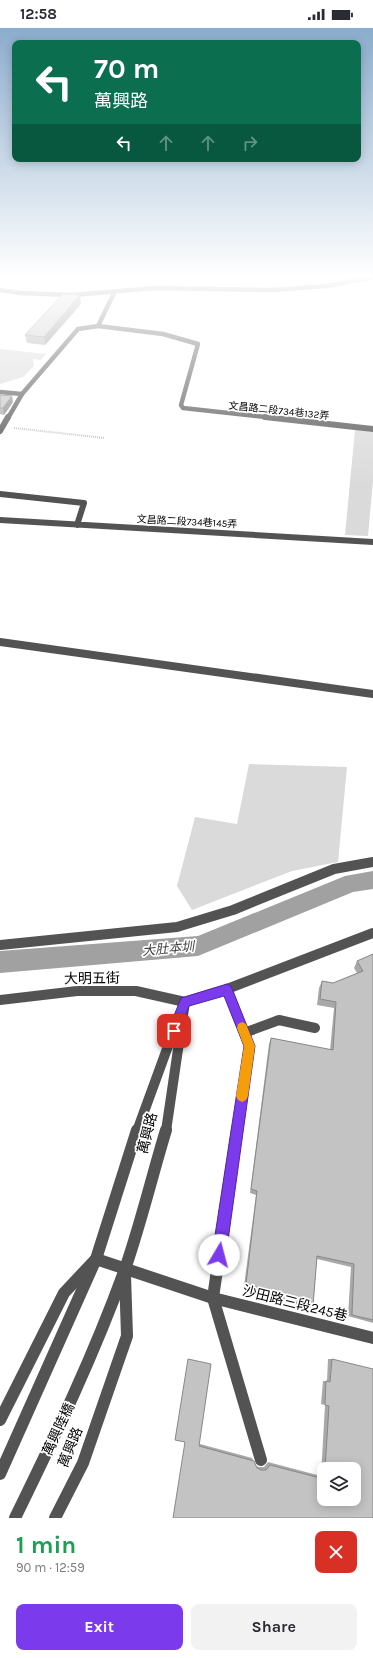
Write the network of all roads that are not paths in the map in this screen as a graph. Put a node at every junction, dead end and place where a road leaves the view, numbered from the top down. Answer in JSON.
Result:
{"nodes":[{"id":1,"x":62,"y":348,"type":"edge"},
{"id":2,"x":197,"y":348,"type":"edge"},
{"id":3,"x":0,"y":392,"type":"edge"},
{"id":4,"x":22,"y":394,"type":"junction"},
{"id":5,"x":1,"y":429,"type":"edge"},
{"id":6,"x":373,"y":429,"type":"edge"},
{"id":7,"x":0,"y":494,"type":"edge"},
{"id":8,"x":0,"y":520,"type":"edge"},
{"id":9,"x":77,"y":525,"type":"junction"},
{"id":10,"x":373,"y":542,"type":"edge"},
{"id":11,"x":0,"y":642,"type":"edge"},
{"id":12,"x":373,"y":694,"type":"edge"},
{"id":13,"x":373,"y":862,"type":"edge"},
{"id":14,"x":373,"y":933,"type":"edge"},
{"id":15,"x":0,"y":945,"type":"edge"},
{"id":16,"x":227,"y":989,"type":"junction"},
{"id":17,"x":0,"y":1000,"type":"edge"},
{"id":18,"x":185,"y":1002,"type":"junction"},
{"id":19,"x":315,"y":1028,"type":"dead end"},
{"id":20,"x":244,"y":1033,"type":"junction"},
{"id":21,"x":96,"y":1259,"type":"junction"},
{"id":22,"x":125,"y":1268,"type":"junction"},
{"id":23,"x":213,"y":1298,"type":"junction"},
{"id":24,"x":98,"y":1338,"type":"joint"},
{"id":25,"x":373,"y":1338,"type":"edge"},
{"id":26,"x":0,"y":1420,"type":"edge"},
{"id":27,"x":261,"y":1460,"type":"dead end"},
{"id":28,"x":0,"y":1474,"type":"edge"},
{"id":29,"x":15,"y":1518,"type":"edge"},
{"id":30,"x":55,"y":1518,"type":"edge"}],
"edges":[{"from":1,"to":4,"type":"street"},
{"from":2,"to":6,"type":"street","name":"文昌路二段734巷132弄"},
{"from":3,"to":4,"type":"street"},
{"from":4,"to":5,"type":"street"},
{"from":7,"to":9,"type":"street"},
{"from":8,"to":9,"type":"street","name":"文昌路二段734巷145弄"},
{"from":9,"to":10,"type":"street","name":"文昌路二段734巷145弄"},
{"from":11,"to":12,"type":"street"},
{"from":13,"to":15,"type":"street"},
{"from":14,"to":16,"type":"street"},
{"from":16,"to":18,"type":"street"},
{"from":16,"to":20,"type":"street"},
{"from":17,"to":18,"type":"street","name":"大明五街"},
{"from":18,"to":21,"type":"street","name":"萬興路"},
{"from":18,"to":22,"type":"street","name":"萬興路"},
{"from":19,"to":20,"type":"street"},
{"from":20,"to":23,"type":"street"},
{"from":21,"to":22,"type":"street","name":"沙田路三段245巷"},
{"from":21,"to":26,"type":"street","name":"萬興路"},
{"from":21,"to":28,"type":"street","name":"萬興路"},
{"from":22,"to":23,"type":"street","name":"沙田路三段245巷"},
{"from":22,"to":24,"type":"street","name":"萬興路"},
{"from":22,"to":30,"type":"street","name":"萬興路"},
{"from":23,"to":25,"type":"street","name":"沙田路三段245巷"},
{"from":23,"to":27,"type":"street"},
{"from":24,"to":29,"type":"street","name":"萬興陸橋"}]}
